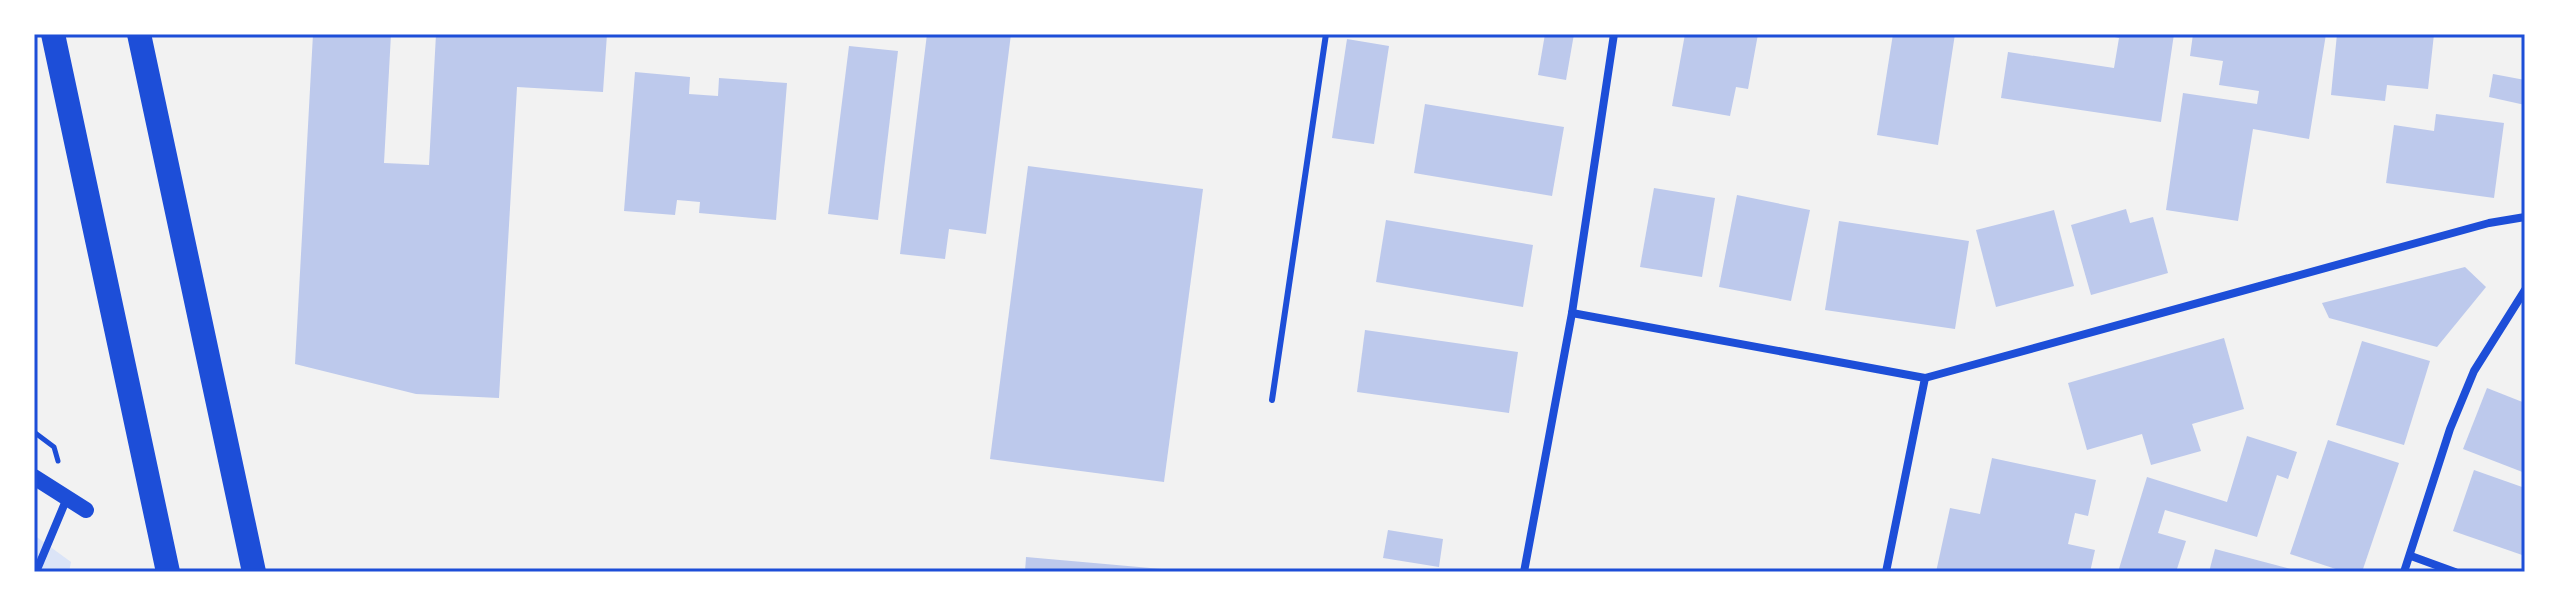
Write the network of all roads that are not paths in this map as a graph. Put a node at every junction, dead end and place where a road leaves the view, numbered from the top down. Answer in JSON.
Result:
{"nodes":[{"id":1,"x":53,"y":34,"type":"edge"},
{"id":2,"x":139,"y":34,"type":"edge"},
{"id":3,"x":1326,"y":34,"type":"edge"},
{"id":4,"x":1614,"y":34,"type":"edge"},
{"id":5,"x":2525,"y":217,"type":"edge"},
{"id":6,"x":2525,"y":290,"type":"edge"},
{"id":7,"x":1572,"y":313,"type":"junction"},
{"id":8,"x":1925,"y":378,"type":"junction"},
{"id":9,"x":1272,"y":400,"type":"dead end"},
{"id":10,"x":34,"y":477,"type":"edge"},
{"id":11,"x":67,"y":497,"type":"junction"},
{"id":12,"x":86,"y":510,"type":"dead end"},
{"id":13,"x":2411,"y":556,"type":"junction"},
{"id":14,"x":36,"y":572,"type":"edge"},
{"id":15,"x":168,"y":572,"type":"edge"},
{"id":16,"x":254,"y":572,"type":"edge"},
{"id":17,"x":1524,"y":572,"type":"edge"},
{"id":18,"x":1886,"y":572,"type":"edge"},
{"id":19,"x":2404,"y":572,"type":"edge"},
{"id":20,"x":2455,"y":572,"type":"edge"}],
"edges":[{"from":1,"to":15,"type":"highway"},
{"from":2,"to":16,"type":"highway"},
{"from":3,"to":9,"type":"lane"},
{"from":4,"to":7,"type":"street"},
{"from":5,"to":8,"type":"street"},
{"from":6,"to":13,"type":"street"},
{"from":7,"to":8,"type":"street"},
{"from":7,"to":17,"type":"street"},
{"from":8,"to":18,"type":"street"},
{"from":10,"to":11,"type":"main road"},
{"from":11,"to":12,"type":"main road"},
{"from":11,"to":14,"type":"street"},
{"from":13,"to":19,"type":"street"},
{"from":13,"to":20,"type":"street"}]}
